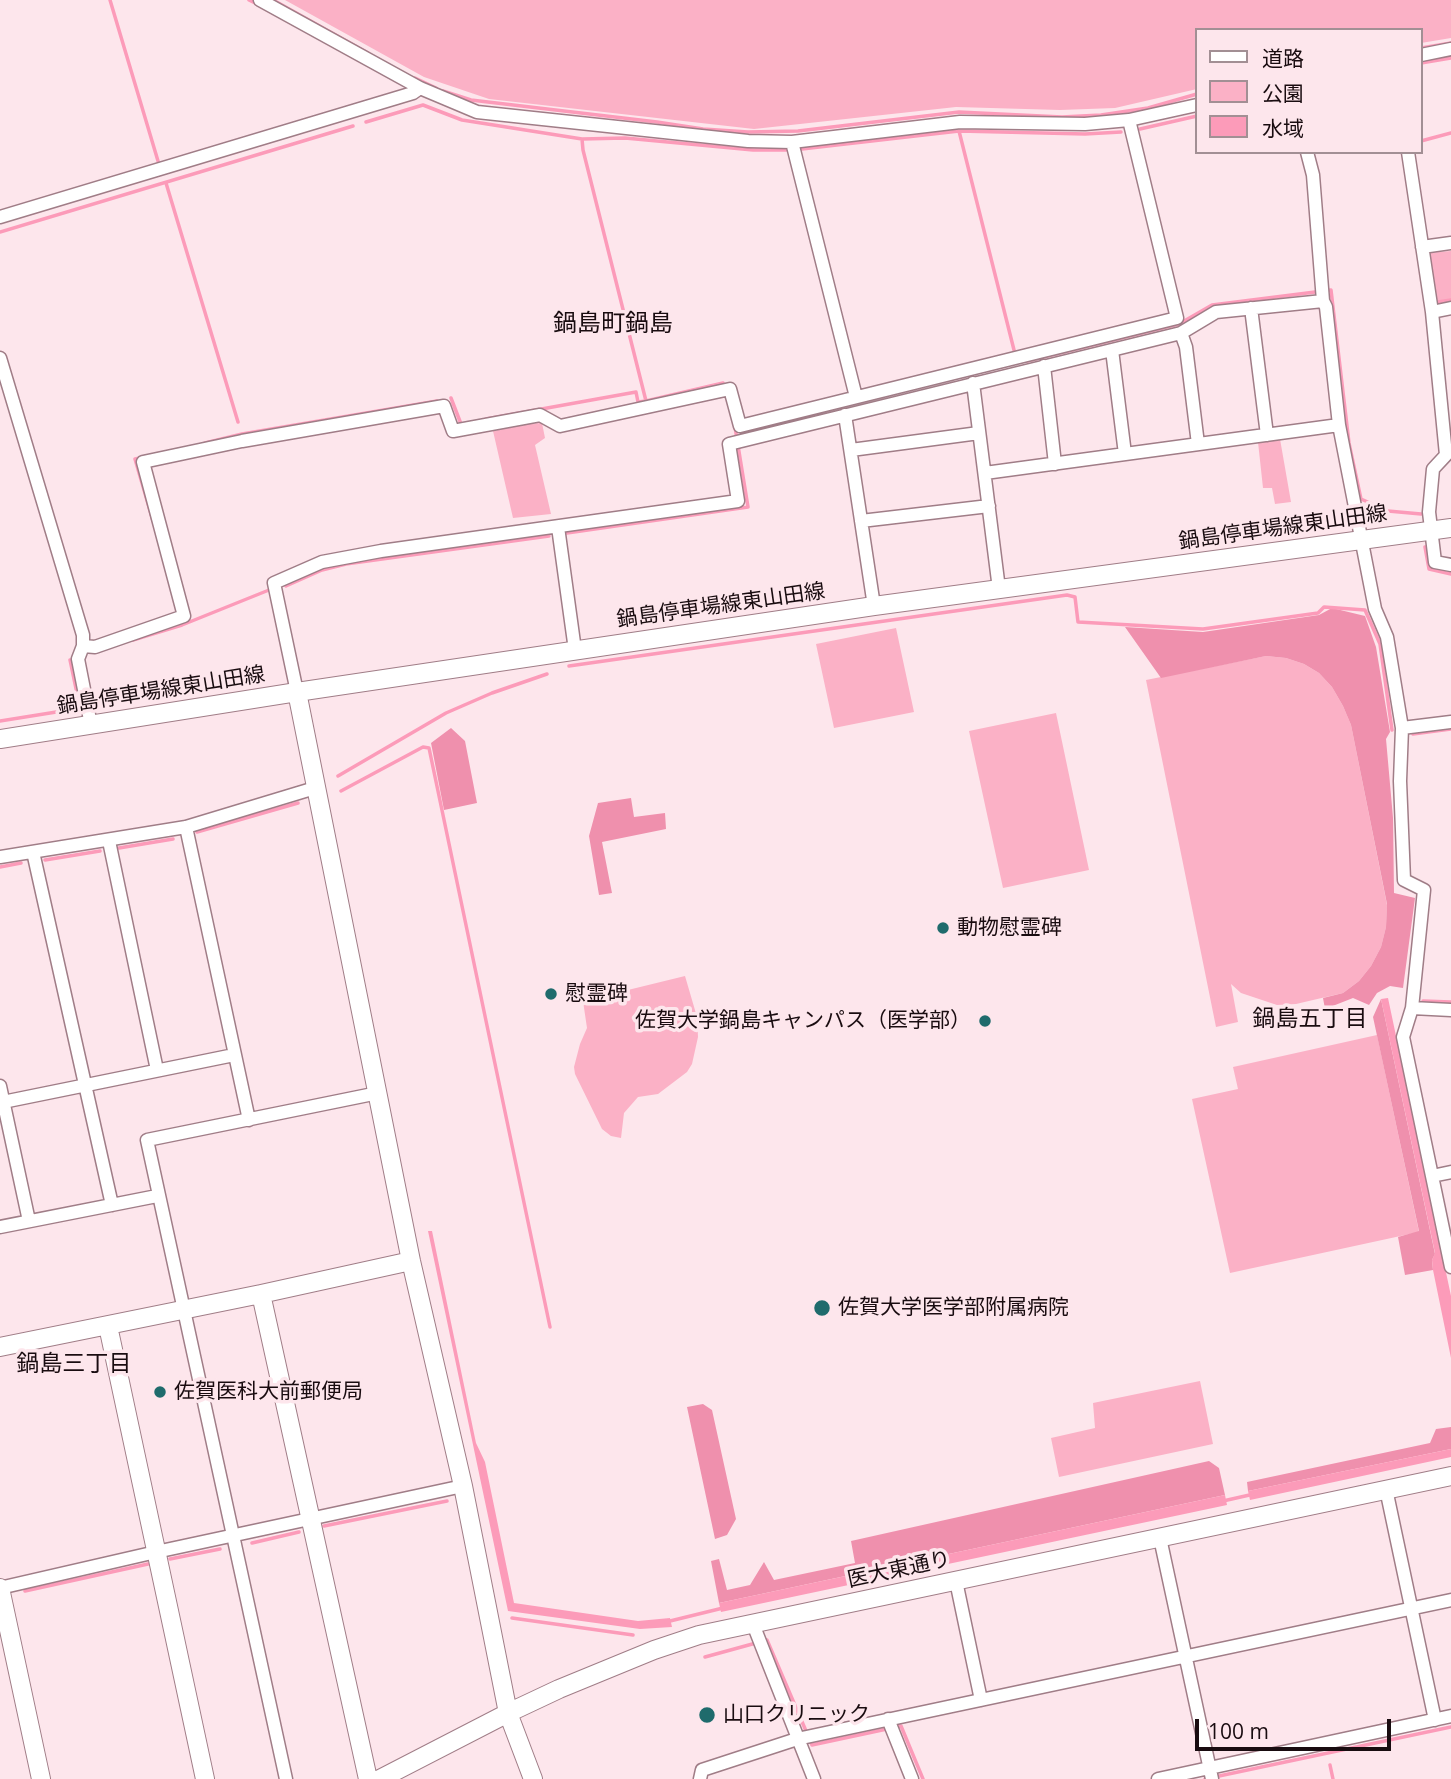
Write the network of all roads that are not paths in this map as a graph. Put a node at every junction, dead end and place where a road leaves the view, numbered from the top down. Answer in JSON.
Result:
{"nodes":[{"id":1,"x":260,"y":0,"type":"edge"},
{"id":2,"x":1451,"y":49,"type":"edge"},
{"id":3,"x":1423,"y":55,"type":"edge"},
{"id":4,"x":420,"y":88,"type":"junction"},
{"id":5,"x":1196,"y":105,"type":"edge"},
{"id":6,"x":1129,"y":120,"type":"junction"},
{"id":7,"x":792,"y":142,"type":"junction"},
{"id":8,"x":1308,"y":154,"type":"edge"},
{"id":9,"x":1408,"y":154,"type":"edge"},
{"id":10,"x":0,"y":217,"type":"edge"},
{"id":11,"x":1451,"y":243,"type":"edge"},
{"id":12,"x":1422,"y":247,"type":"junction"},
{"id":13,"x":1323,"y":294,"type":"junction"},
{"id":14,"x":1251,"y":308,"type":"junction"},
{"id":15,"x":1451,"y":308,"type":"edge"},
{"id":16,"x":1432,"y":312,"type":"junction"},
{"id":17,"x":1181,"y":333,"type":"junction"},
{"id":18,"x":1112,"y":350,"type":"junction"},
{"id":19,"x":0,"y":358,"type":"edge"},
{"id":20,"x":1044,"y":366,"type":"junction"},
{"id":21,"x":973,"y":383,"type":"junction"},
{"id":22,"x":856,"y":397,"type":"junction"},
{"id":23,"x":845,"y":415,"type":"junction"},
{"id":24,"x":1339,"y":425,"type":"junction"},
{"id":25,"x":979,"y":433,"type":"junction"},
{"id":26,"x":1267,"y":435,"type":"junction"},
{"id":27,"x":1198,"y":444,"type":"junction"},
{"id":28,"x":850,"y":450,"type":"junction"},
{"id":29,"x":1125,"y":454,"type":"junction"},
{"id":30,"x":1449,"y":455,"type":"edge"},
{"id":31,"x":1055,"y":464,"type":"junction"},
{"id":32,"x":985,"y":473,"type":"junction"},
{"id":33,"x":989,"y":506,"type":"junction"},
{"id":34,"x":861,"y":521,"type":"junction"},
{"id":35,"x":558,"y":527,"type":"junction"},
{"id":36,"x":1451,"y":528,"type":"edge"},
{"id":37,"x":1432,"y":530,"type":"junction"},
{"id":38,"x":1363,"y":540,"type":"junction"},
{"id":39,"x":1451,"y":565,"type":"edge"},
{"id":40,"x":999,"y":589,"type":"junction"},
{"id":41,"x":874,"y":606,"type":"junction"},
{"id":42,"x":83,"y":646,"type":"junction"},
{"id":43,"x":575,"y":650,"type":"junction"},
{"id":44,"x":297,"y":692,"type":"junction"},
{"id":45,"x":1451,"y":722,"type":"edge"},
{"id":46,"x":91,"y":725,"type":"junction"},
{"id":47,"x":1402,"y":728,"type":"junction"},
{"id":48,"x":0,"y":739,"type":"edge"},
{"id":49,"x":315,"y":788,"type":"junction"},
{"id":50,"x":186,"y":827,"type":"junction"},
{"id":51,"x":108,"y":841,"type":"junction"},
{"id":52,"x":33,"y":852,"type":"junction"},
{"id":53,"x":0,"y":857,"type":"edge"},
{"id":54,"x":1412,"y":1008,"type":"junction"},
{"id":55,"x":1451,"y":1010,"type":"edge"},
{"id":56,"x":234,"y":1055,"type":"junction"},
{"id":57,"x":158,"y":1070,"type":"junction"},
{"id":58,"x":0,"y":1086,"type":"edge"},
{"id":59,"x":84,"y":1086,"type":"junction"},
{"id":60,"x":379,"y":1093,"type":"junction"},
{"id":61,"x":3,"y":1101,"type":"junction"},
{"id":62,"x":249,"y":1120,"type":"junction"},
{"id":63,"x":1451,"y":1172,"type":"edge"},
{"id":64,"x":1432,"y":1176,"type":"junction"},
{"id":65,"x":157,"y":1196,"type":"junction"},
{"id":66,"x":111,"y":1205,"type":"junction"},
{"id":67,"x":29,"y":1221,"type":"junction"},
{"id":68,"x":0,"y":1227,"type":"edge"},
{"id":69,"x":1449,"y":1251,"type":"edge"},
{"id":70,"x":411,"y":1261,"type":"junction"},
{"id":71,"x":1451,"y":1267,"type":"edge"},
{"id":72,"x":261,"y":1294,"type":"junction"},
{"id":73,"x":183,"y":1311,"type":"junction"},
{"id":74,"x":108,"y":1326,"type":"junction"},
{"id":75,"x":0,"y":1347,"type":"edge"},
{"id":76,"x":1451,"y":1476,"type":"edge"},
{"id":77,"x":463,"y":1486,"type":"junction"},
{"id":78,"x":1385,"y":1489,"type":"junction"},
{"id":79,"x":311,"y":1518,"type":"junction"},
{"id":80,"x":234,"y":1536,"type":"junction"},
{"id":81,"x":1160,"y":1538,"type":"junction"},
{"id":82,"x":156,"y":1552,"type":"junction"},
{"id":83,"x":956,"y":1581,"type":"junction"},
{"id":84,"x":0,"y":1588,"type":"edge"},
{"id":85,"x":1451,"y":1600,"type":"edge"},
{"id":86,"x":1411,"y":1609,"type":"junction"},
{"id":87,"x":757,"y":1635,"type":"junction"},
{"id":88,"x":1186,"y":1656,"type":"junction"},
{"id":89,"x":981,"y":1700,"type":"junction"},
{"id":90,"x":508,"y":1713,"type":"junction"},
{"id":91,"x":1451,"y":1716,"type":"edge"},
{"id":92,"x":1435,"y":1720,"type":"junction"},
{"id":93,"x":890,"y":1725,"type":"junction"},
{"id":94,"x":804,"y":1738,"type":"junction"},
{"id":95,"x":1210,"y":1773,"type":"edge"},
{"id":96,"x":41,"y":1779,"type":"edge"},
{"id":97,"x":205,"y":1779,"type":"edge"},
{"id":98,"x":286,"y":1779,"type":"edge"},
{"id":99,"x":368,"y":1779,"type":"edge"},
{"id":100,"x":380,"y":1779,"type":"edge"},
{"id":101,"x":533,"y":1779,"type":"edge"},
{"id":102,"x":700,"y":1779,"type":"edge"},
{"id":103,"x":814,"y":1779,"type":"edge"},
{"id":104,"x":912,"y":1779,"type":"edge"},
{"id":105,"x":1158,"y":1779,"type":"edge"}],
"edges":[{"from":1,"to":4,"type":"street"},
{"from":2,"to":3,"type":"street"},
{"from":4,"to":7,"type":"street"},
{"from":4,"to":10,"type":"street"},
{"from":5,"to":6,"type":"street"},
{"from":6,"to":7,"type":"street"},
{"from":6,"to":22,"type":"street"},
{"from":7,"to":22,"type":"street"},
{"from":8,"to":13,"type":"street"},
{"from":9,"to":12,"type":"street"},
{"from":11,"to":12,"type":"street"},
{"from":12,"to":16,"type":"street"},
{"from":13,"to":14,"type":"street"},
{"from":13,"to":24,"type":"street"},
{"from":14,"to":17,"type":"street"},
{"from":14,"to":26,"type":"street"},
{"from":15,"to":16,"type":"street"},
{"from":16,"to":30,"type":"street"},
{"from":17,"to":18,"type":"street"},
{"from":17,"to":27,"type":"street"},
{"from":18,"to":20,"type":"street"},
{"from":18,"to":29,"type":"street"},
{"from":19,"to":42,"type":"street"},
{"from":20,"to":21,"type":"street"},
{"from":20,"to":31,"type":"street"},
{"from":21,"to":23,"type":"street"},
{"from":21,"to":25,"type":"street"},
{"from":22,"to":42,"type":"street"},
{"from":23,"to":28,"type":"street"},
{"from":23,"to":35,"type":"street"},
{"from":24,"to":26,"type":"street"},
{"from":24,"to":38,"type":"street"},
{"from":25,"to":28,"type":"street"},
{"from":25,"to":32,"type":"street"},
{"from":26,"to":27,"type":"street"},
{"from":27,"to":29,"type":"street"},
{"from":28,"to":34,"type":"street"},
{"from":29,"to":31,"type":"street"},
{"from":30,"to":37,"type":"street"},
{"from":31,"to":32,"type":"street"},
{"from":32,"to":33,"type":"street"},
{"from":33,"to":34,"type":"street"},
{"from":33,"to":40,"type":"street"},
{"from":34,"to":41,"type":"street"},
{"from":35,"to":43,"type":"street"},
{"from":35,"to":44,"type":"street"},
{"from":36,"to":37,"type":"street","name":"鍋島停車場線東山田線"},
{"from":37,"to":38,"type":"street","name":"鍋島停車場線東山田線"},
{"from":37,"to":39,"type":"street"},
{"from":38,"to":40,"type":"street","name":"鍋島停車場線東山田線"},
{"from":38,"to":47,"type":"street"},
{"from":40,"to":41,"type":"street","name":"鍋島停車場線東山田線"},
{"from":41,"to":43,"type":"street","name":"鍋島停車場線東山田線"},
{"from":42,"to":46,"type":"street"},
{"from":43,"to":44,"type":"street","name":"鍋島停車場線東山田線"},
{"from":44,"to":46,"type":"street","name":"鍋島停車場線東山田線"},
{"from":44,"to":49,"type":"street"},
{"from":45,"to":47,"type":"street"},
{"from":46,"to":48,"type":"street","name":"鍋島停車場線東山田線"},
{"from":47,"to":54,"type":"street"},
{"from":49,"to":50,"type":"street"},
{"from":49,"to":60,"type":"street"},
{"from":50,"to":51,"type":"street"},
{"from":50,"to":56,"type":"street"},
{"from":51,"to":52,"type":"street"},
{"from":51,"to":57,"type":"street"},
{"from":52,"to":53,"type":"street"},
{"from":52,"to":59,"type":"street"},
{"from":54,"to":55,"type":"street"},
{"from":54,"to":64,"type":"street"},
{"from":56,"to":57,"type":"street"},
{"from":56,"to":62,"type":"street"},
{"from":57,"to":59,"type":"street"},
{"from":58,"to":61,"type":"street"},
{"from":59,"to":61,"type":"street"},
{"from":59,"to":66,"type":"street"},
{"from":60,"to":62,"type":"street"},
{"from":60,"to":70,"type":"street"},
{"from":61,"to":67,"type":"street"},
{"from":62,"to":65,"type":"street"},
{"from":63,"to":64,"type":"street"},
{"from":64,"to":69,"type":"street"},
{"from":65,"to":66,"type":"street"},
{"from":65,"to":73,"type":"street"},
{"from":66,"to":67,"type":"street"},
{"from":67,"to":68,"type":"street"},
{"from":69,"to":71,"type":"street"},
{"from":70,"to":72,"type":"street"},
{"from":70,"to":77,"type":"street"},
{"from":72,"to":73,"type":"street"},
{"from":72,"to":79,"type":"street"},
{"from":73,"to":74,"type":"street"},
{"from":73,"to":80,"type":"street"},
{"from":74,"to":75,"type":"street"},
{"from":74,"to":82,"type":"street"},
{"from":76,"to":78,"type":"street","name":"医大東通り"},
{"from":77,"to":79,"type":"street"},
{"from":77,"to":90,"type":"street"},
{"from":78,"to":81,"type":"street","name":"医大東通り"},
{"from":78,"to":86,"type":"street"},
{"from":79,"to":80,"type":"street"},
{"from":79,"to":99,"type":"street"},
{"from":80,"to":82,"type":"street"},
{"from":80,"to":98,"type":"street"},
{"from":81,"to":83,"type":"street","name":"医大東通り"},
{"from":81,"to":88,"type":"street"},
{"from":82,"to":84,"type":"street"},
{"from":82,"to":97,"type":"street"},
{"from":83,"to":87,"type":"street","name":"医大東通り"},
{"from":83,"to":89,"type":"street"},
{"from":84,"to":96,"type":"street"},
{"from":85,"to":86,"type":"street"},
{"from":86,"to":88,"type":"street"},
{"from":86,"to":92,"type":"street"},
{"from":87,"to":90,"type":"street","name":"医大東通り"},
{"from":87,"to":94,"type":"street"},
{"from":88,"to":89,"type":"street"},
{"from":88,"to":95,"type":"street"},
{"from":89,"to":93,"type":"street"},
{"from":90,"to":100,"type":"street","name":"医大東通り"},
{"from":90,"to":101,"type":"street"},
{"from":91,"to":92,"type":"street"},
{"from":92,"to":95,"type":"street"},
{"from":93,"to":94,"type":"street"},
{"from":93,"to":104,"type":"street"},
{"from":94,"to":102,"type":"street"},
{"from":94,"to":103,"type":"street"},
{"from":95,"to":105,"type":"street"}]}
